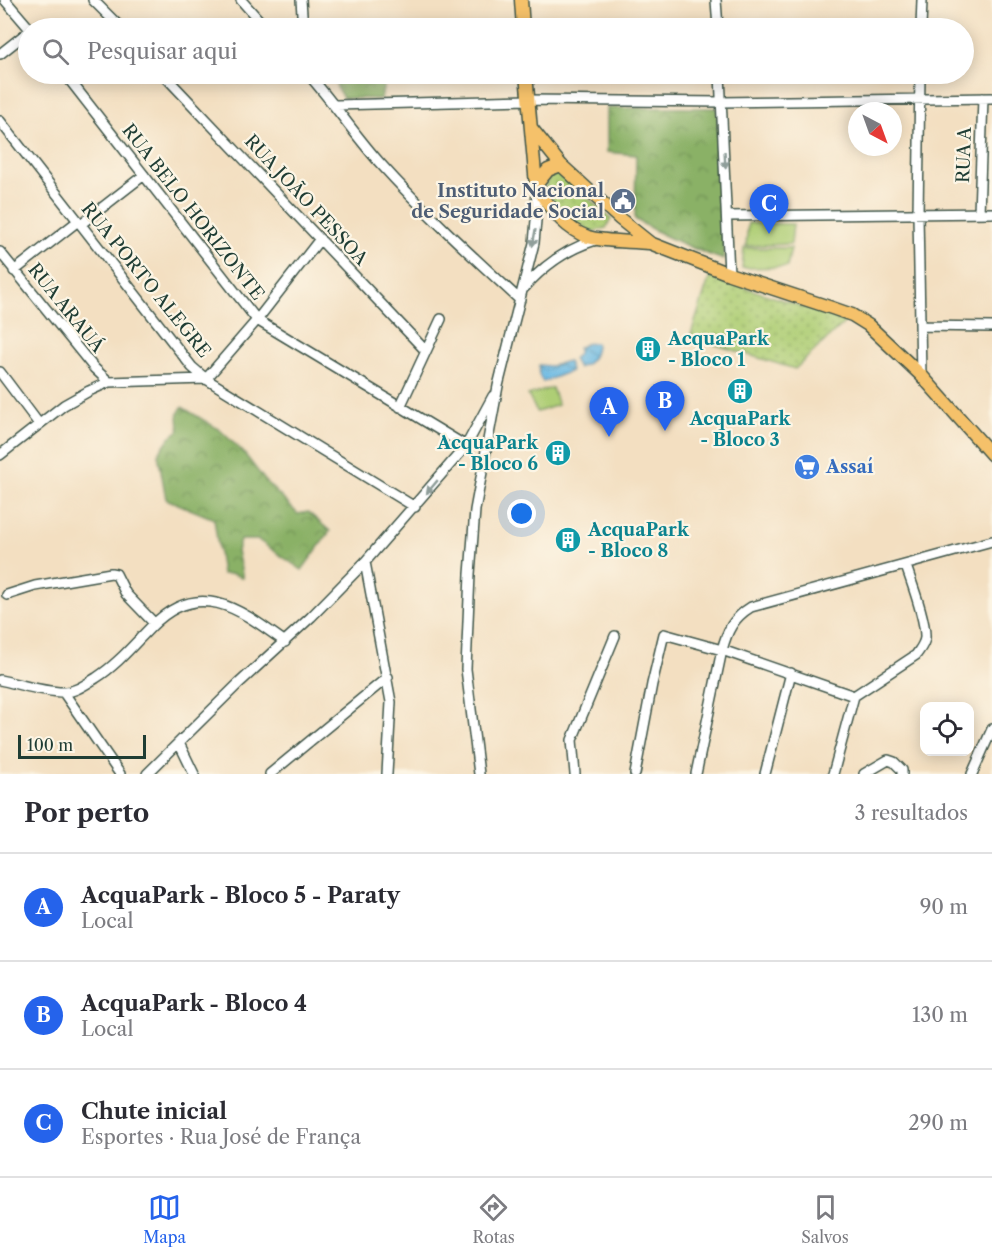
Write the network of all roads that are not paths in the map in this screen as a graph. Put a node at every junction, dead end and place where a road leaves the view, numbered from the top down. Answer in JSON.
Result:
{"nodes":[{"id":1,"x":5,"y":0,"type":"edge"},
{"id":2,"x":93,"y":0,"type":"edge"},
{"id":3,"x":241,"y":0,"type":"edge"},
{"id":4,"x":301,"y":0,"type":"edge"},
{"id":5,"x":521,"y":0,"type":"edge"},
{"id":6,"x":716,"y":0,"type":"edge"},
{"id":7,"x":922,"y":0,"type":"edge"},
{"id":8,"x":19,"y":18,"type":"edge"},
{"id":9,"x":111,"y":18,"type":"edge"},
{"id":10,"x":257,"y":18,"type":"edge"},
{"id":11,"x":302,"y":18,"type":"edge"},
{"id":12,"x":522,"y":18,"type":"edge"},
{"id":13,"x":717,"y":18,"type":"edge"},
{"id":14,"x":921,"y":18,"type":"edge"},
{"id":15,"x":18,"y":39,"type":"edge"},
{"id":16,"x":0,"y":54,"type":"edge"},
{"id":17,"x":72,"y":84,"type":"edge"},
{"id":18,"x":173,"y":84,"type":"edge"},
{"id":19,"x":317,"y":84,"type":"edge"},
{"id":20,"x":527,"y":84,"type":"edge"},
{"id":21,"x":721,"y":84,"type":"edge"},
{"id":22,"x":920,"y":84,"type":"edge"},
{"id":23,"x":987,"y":98,"type":"edge"},
{"id":24,"x":919,"y":99,"type":"junction"},
{"id":25,"x":528,"y":100,"type":"junction"},
{"id":26,"x":722,"y":102,"type":"junction"},
{"id":27,"x":336,"y":105,"type":"junction"},
{"id":28,"x":0,"y":121,"type":"edge"},
{"id":29,"x":532,"y":129,"type":"junction"},
{"id":30,"x":561,"y":165,"type":"junction"},
{"id":31,"x":144,"y":175,"type":"junction"},
{"id":32,"x":536,"y":185,"type":"junction"},
{"id":33,"x":979,"y":213,"type":"junction"},
{"id":34,"x":992,"y":213,"type":"edge"},
{"id":35,"x":918,"y":215,"type":"junction"},
{"id":36,"x":727,"y":216,"type":"junction"},
{"id":37,"x":620,"y":219,"type":"junction"},
{"id":38,"x":79,"y":223,"type":"junction"},
{"id":39,"x":320,"y":239,"type":"junction"},
{"id":40,"x":599,"y":239,"type":"junction"},
{"id":41,"x":650,"y":243,"type":"junction"},
{"id":42,"x":0,"y":252,"type":"edge"},
{"id":43,"x":8,"y":267,"type":"edge"},
{"id":44,"x":729,"y":274,"type":"junction"},
{"id":45,"x":522,"y":290,"type":"junction"},
{"id":46,"x":519,"y":300,"type":"junction"},
{"id":47,"x":441,"y":319,"type":"dead end"},
{"id":48,"x":257,"y":320,"type":"junction"},
{"id":49,"x":922,"y":326,"type":"junction"},
{"id":50,"x":992,"y":327,"type":"edge"},
{"id":51,"x":425,"y":350,"type":"junction"},
{"id":52,"x":0,"y":372,"type":"edge"},
{"id":53,"x":921,"y":375,"type":"junction"},
{"id":54,"x":206,"y":379,"type":"junction"},
{"id":55,"x":109,"y":382,"type":"junction"},
{"id":56,"x":498,"y":386,"type":"junction"},
{"id":57,"x":400,"y":407,"type":"junction"},
{"id":58,"x":39,"y":424,"type":"junction"},
{"id":59,"x":466,"y":446,"type":"junction"},
{"id":60,"x":0,"y":455,"type":"edge"},
{"id":61,"x":992,"y":455,"type":"edge"},
{"id":62,"x":415,"y":507,"type":"junction"},
{"id":63,"x":992,"y":541,"type":"edge"},
{"id":64,"x":365,"y":562,"type":"junction"},
{"id":65,"x":906,"y":566,"type":"junction"},
{"id":66,"x":7,"y":595,"type":"dead end"},
{"id":67,"x":154,"y":623,"type":"junction"},
{"id":68,"x":615,"y":636,"type":"dead end"},
{"id":69,"x":285,"y":642,"type":"junction"},
{"id":70,"x":722,"y":650,"type":"junction"},
{"id":71,"x":791,"y":673,"type":"junction"},
{"id":72,"x":388,"y":677,"type":"junction"},
{"id":73,"x":0,"y":680,"type":"edge"},
{"id":74,"x":64,"y":693,"type":"junction"},
{"id":75,"x":854,"y":696,"type":"junction"},
{"id":76,"x":992,"y":729,"type":"edge"},
{"id":77,"x":179,"y":743,"type":"junction"},
{"id":78,"x":120,"y":774,"type":"edge"},
{"id":79,"x":147,"y":774,"type":"edge"},
{"id":80,"x":194,"y":774,"type":"edge"},
{"id":81,"x":270,"y":774,"type":"edge"},
{"id":82,"x":387,"y":774,"type":"edge"},
{"id":83,"x":479,"y":774,"type":"edge"},
{"id":84,"x":574,"y":774,"type":"edge"},
{"id":85,"x":635,"y":774,"type":"edge"},
{"id":86,"x":696,"y":774,"type":"edge"},
{"id":87,"x":765,"y":774,"type":"edge"},
{"id":88,"x":833,"y":774,"type":"edge"},
{"id":89,"x":864,"y":774,"type":"edge"},
{"id":90,"x":902,"y":774,"type":"edge"},
{"id":91,"x":972,"y":774,"type":"edge"}],
"edges":[{"from":1,"to":8,"type":"street"},
{"from":2,"to":9,"type":"street"},
{"from":3,"to":10,"type":"street"},
{"from":4,"to":11,"type":"street"},
{"from":5,"to":12,"type":"main road"},
{"from":6,"to":13,"type":"street"},
{"from":7,"to":14,"type":"street"},
{"from":15,"to":16,"type":"street"},
{"from":17,"to":31,"type":"street","name":"RUA BELO HORIZONTE"},
{"from":18,"to":39,"type":"street","name":"RUA JOÃO PESSOA"},
{"from":19,"to":27,"type":"street"},
{"from":20,"to":25,"type":"main road"},
{"from":21,"to":26,"type":"street"},
{"from":22,"to":24,"type":"street"},
{"from":23,"to":24,"type":"street"},
{"from":23,"to":33,"type":"street","name":"RUA A"},
{"from":24,"to":26,"type":"street"},
{"from":24,"to":35,"type":"street"},
{"from":25,"to":26,"type":"street"},
{"from":25,"to":27,"type":"street"},
{"from":25,"to":29,"type":"main road"},
{"from":26,"to":36,"type":"street","one_way":true},
{"from":27,"to":46,"type":"street"},
{"from":28,"to":38,"type":"street","name":"RUA PORTO ALEGRE"},
{"from":29,"to":30,"type":"main road"},
{"from":29,"to":32,"type":"main road"},
{"from":30,"to":32,"type":"main road"},
{"from":30,"to":37,"type":"main road"},
{"from":31,"to":38,"type":"street"},
{"from":31,"to":48,"type":"street","name":"RUA BELO HORIZONTE"},
{"from":32,"to":40,"type":"main road"},
{"from":32,"to":45,"type":"street","one_way":true},
{"from":33,"to":34,"type":"street"},
{"from":33,"to":35,"type":"street"},
{"from":35,"to":36,"type":"street"},
{"from":35,"to":49,"type":"street"},
{"from":36,"to":44,"type":"street"},
{"from":37,"to":40,"type":"main road"},
{"from":37,"to":41,"type":"main road"},
{"from":38,"to":43,"type":"street"},
{"from":38,"to":54,"type":"street","name":"RUA PORTO ALEGRE"},
{"from":39,"to":48,"type":"street"},
{"from":39,"to":51,"type":"street","name":"RUA JOÃO PESSOA"},
{"from":40,"to":41,"type":"main road"},
{"from":40,"to":45,"type":"street"},
{"from":41,"to":44,"type":"main road"},
{"from":42,"to":43,"type":"street","name":"RUA ARAUÁ"},
{"from":43,"to":55,"type":"street","name":"RUA ARAUÁ"},
{"from":44,"to":53,"type":"main road"},
{"from":45,"to":46,"type":"street"},
{"from":46,"to":56,"type":"street"},
{"from":47,"to":51,"type":"street"},
{"from":48,"to":54,"type":"street"},
{"from":48,"to":57,"type":"street","name":"RUA BELO HORIZONTE"},
{"from":49,"to":50,"type":"street"},
{"from":49,"to":53,"type":"street"},
{"from":51,"to":57,"type":"street"},
{"from":52,"to":58,"type":"street"},
{"from":53,"to":61,"type":"main road"},
{"from":54,"to":55,"type":"street"},
{"from":54,"to":62,"type":"street","name":"RUA PORTO ALEGRE"},
{"from":55,"to":58,"type":"street"},
{"from":56,"to":59,"type":"street"},
{"from":56,"to":83,"type":"street"},
{"from":57,"to":59,"type":"street","name":"RUA BELO HORIZONTE"},
{"from":58,"to":60,"type":"street"},
{"from":59,"to":62,"type":"street","one_way":true},
{"from":62,"to":64,"type":"street"},
{"from":63,"to":65,"type":"street"},
{"from":64,"to":69,"type":"street"},
{"from":64,"to":72,"type":"street"},
{"from":65,"to":70,"type":"street"},
{"from":65,"to":75,"type":"street"},
{"from":66,"to":67,"type":"street"},
{"from":67,"to":69,"type":"street"},
{"from":67,"to":74,"type":"street"},
{"from":68,"to":84,"type":"street"},
{"from":69,"to":77,"type":"street"},
{"from":70,"to":71,"type":"street"},
{"from":70,"to":85,"type":"street"},
{"from":70,"to":86,"type":"street"},
{"from":71,"to":75,"type":"street"},
{"from":71,"to":87,"type":"street"},
{"from":72,"to":81,"type":"street"},
{"from":72,"to":82,"type":"street"},
{"from":73,"to":74,"type":"street"},
{"from":74,"to":78,"type":"street"},
{"from":75,"to":88,"type":"street"},
{"from":76,"to":91,"type":"street"},
{"from":77,"to":79,"type":"street"},
{"from":77,"to":80,"type":"street"},
{"from":89,"to":90,"type":"street"}]}
